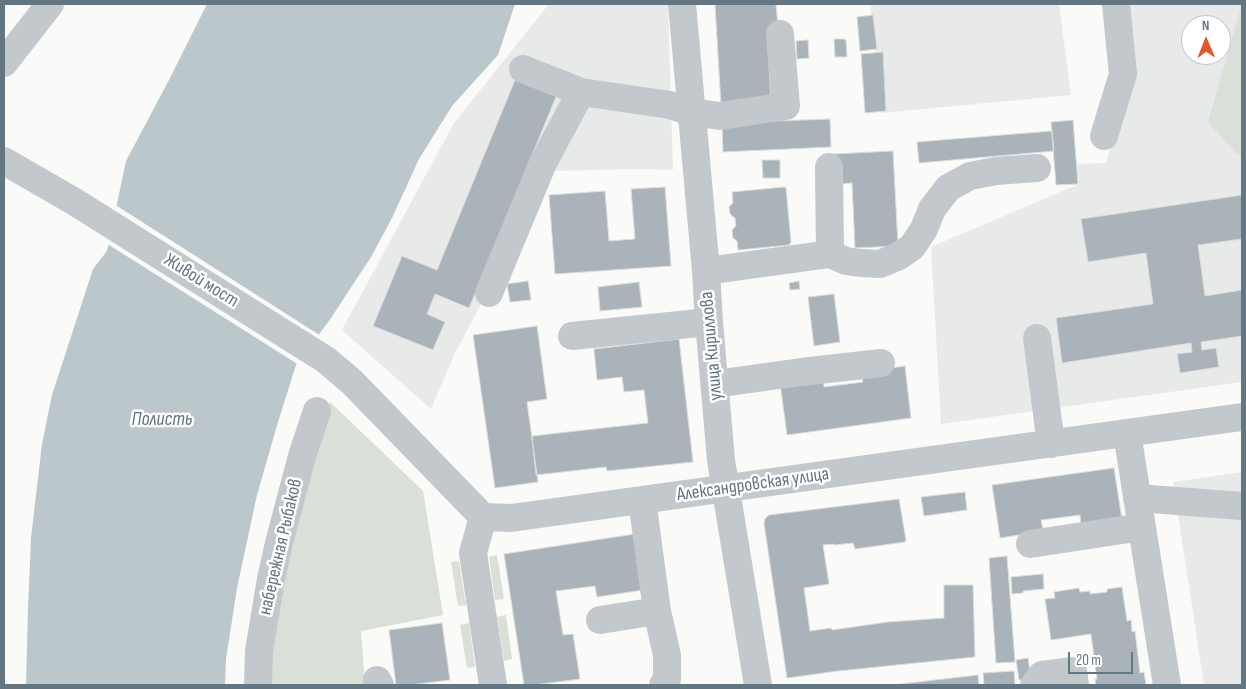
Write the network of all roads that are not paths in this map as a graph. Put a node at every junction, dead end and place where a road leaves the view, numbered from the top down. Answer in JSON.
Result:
{"nodes":[{"id":1,"x":50,"y":4,"type":"edge"},
{"id":2,"x":682,"y":4,"type":"edge"},
{"id":3,"x":1116,"y":4,"type":"edge"},
{"id":4,"x":780,"y":34,"type":"dead end"},
{"id":5,"x":4,"y":63,"type":"edge"},
{"id":6,"x":524,"y":69,"type":"dead end"},
{"id":7,"x":581,"y":92,"type":"junction"},
{"id":8,"x":691,"y":112,"type":"junction"},
{"id":9,"x":1104,"y":136,"type":"dead end"},
{"id":10,"x":4,"y":162,"type":"edge"},
{"id":11,"x":829,"y":167,"type":"dead end"},
{"id":12,"x":1037,"y":168,"type":"dead end"},
{"id":13,"x":830,"y":254,"type":"junction"},
{"id":14,"x":706,"y":271,"type":"junction"},
{"id":15,"x":489,"y":293,"type":"dead end"},
{"id":16,"x":709,"y":322,"type":"junction"},
{"id":17,"x":572,"y":336,"type":"dead end"},
{"id":18,"x":1037,"y":338,"type":"dead end"},
{"id":19,"x":880,"y":363,"type":"dead end"},
{"id":20,"x":714,"y":384,"type":"junction"},
{"id":21,"x":317,"y":411,"type":"dead end"},
{"id":22,"x":1242,"y":417,"type":"edge"},
{"id":23,"x":1128,"y":433,"type":"junction"},
{"id":24,"x":1051,"y":444,"type":"junction"},
{"id":25,"x":726,"y":488,"type":"junction"},
{"id":26,"x":1137,"y":498,"type":"junction"},
{"id":27,"x":642,"y":500,"type":"junction"},
{"id":28,"x":1242,"y":506,"type":"edge"},
{"id":29,"x":483,"y":517,"type":"junction"},
{"id":30,"x":1142,"y":527,"type":"junction"},
{"id":31,"x":1030,"y":544,"type":"dead end"},
{"id":32,"x":657,"y":611,"type":"junction"},
{"id":33,"x":600,"y":620,"type":"dead end"},
{"id":34,"x":258,"y":685,"type":"edge"},
{"id":35,"x":493,"y":685,"type":"edge"},
{"id":36,"x":663,"y":685,"type":"edge"},
{"id":37,"x":758,"y":685,"type":"edge"},
{"id":38,"x":1034,"y":685,"type":"edge"},
{"id":39,"x":1075,"y":685,"type":"edge"},
{"id":40,"x":1167,"y":685,"type":"edge"}],
"edges":[{"from":1,"to":5,"type":"street"},
{"from":2,"to":8,"type":"street","name":"улица Кириллова"},
{"from":3,"to":9,"type":"street"},
{"from":4,"to":8,"type":"street"},
{"from":6,"to":7,"type":"street"},
{"from":7,"to":8,"type":"street"},
{"from":7,"to":15,"type":"street"},
{"from":8,"to":14,"type":"street","name":"улица Кириллова"},
{"from":10,"to":29,"type":"street","name":"Живой мост"},
{"from":11,"to":13,"type":"street"},
{"from":12,"to":13,"type":"street"},
{"from":13,"to":14,"type":"street"},
{"from":14,"to":16,"type":"street","name":"улица Кириллова"},
{"from":16,"to":17,"type":"street"},
{"from":16,"to":20,"type":"street","name":"улица Кириллова"},
{"from":18,"to":24,"type":"street"},
{"from":19,"to":20,"type":"street"},
{"from":20,"to":25,"type":"street","name":"улица Кириллова"},
{"from":21,"to":34,"type":"street","name":"набережная Рыбаков"},
{"from":22,"to":23,"type":"street","name":"Александровская улица"},
{"from":23,"to":24,"type":"street","name":"Александровская улица"},
{"from":23,"to":26,"type":"street"},
{"from":24,"to":25,"type":"street","name":"Александровская улица"},
{"from":25,"to":27,"type":"street","name":"Александровская улица"},
{"from":25,"to":37,"type":"street","name":"улица Кириллова"},
{"from":26,"to":28,"type":"street"},
{"from":26,"to":30,"type":"street"},
{"from":27,"to":29,"type":"street","name":"Александровская улица"},
{"from":27,"to":32,"type":"street"},
{"from":29,"to":35,"type":"street"},
{"from":30,"to":31,"type":"street"},
{"from":30,"to":40,"type":"street"},
{"from":32,"to":33,"type":"street"},
{"from":32,"to":36,"type":"street"},
{"from":38,"to":39,"type":"street"}]}
